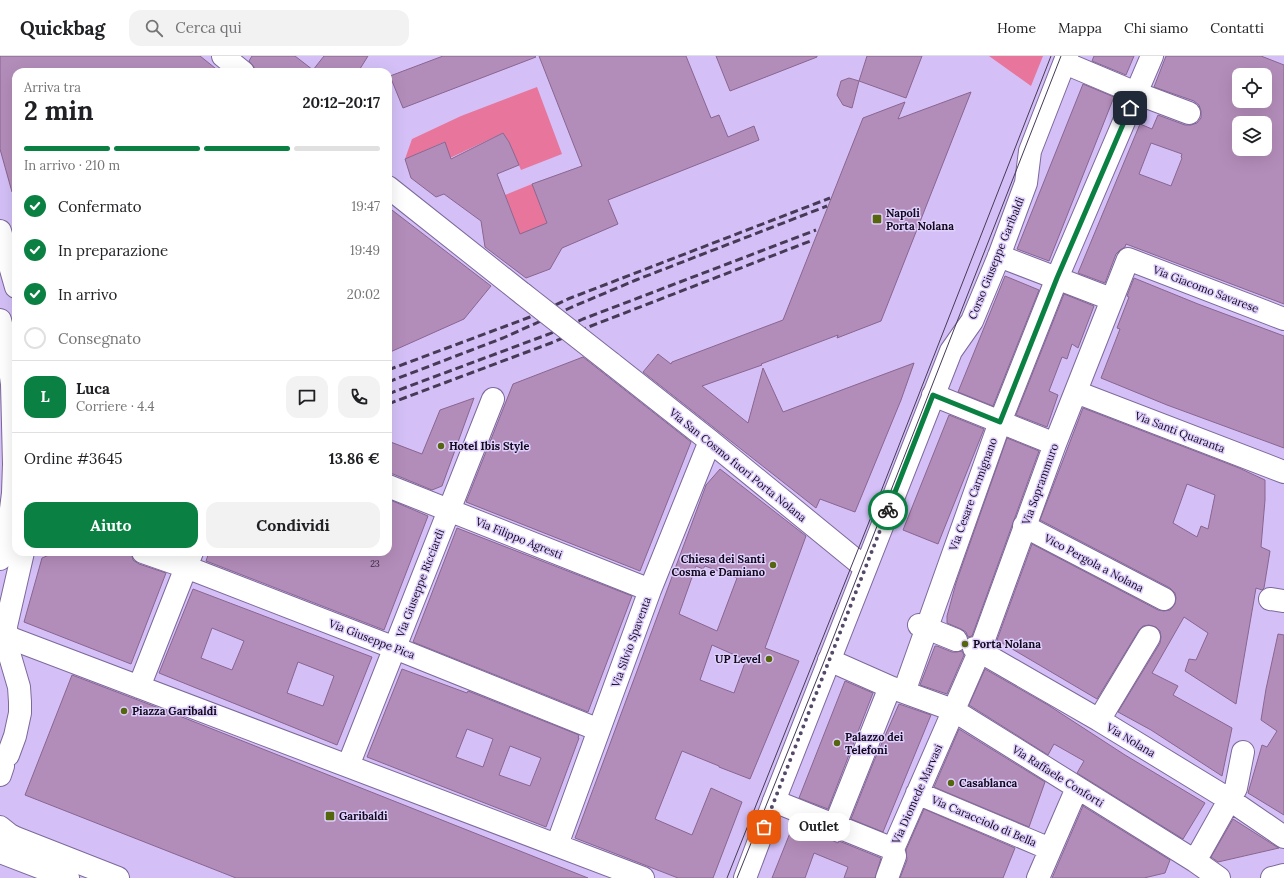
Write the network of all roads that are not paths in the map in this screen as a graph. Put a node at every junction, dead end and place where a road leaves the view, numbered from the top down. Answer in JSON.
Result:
{"nodes":[{"id":1,"x":1152,"y":56,"type":"edge"},
{"id":2,"x":1066,"y":59,"type":"edge"},
{"id":3,"x":1136,"y":93,"type":"junction"},
{"id":4,"x":1189,"y":113,"type":"dead end"},
{"id":5,"x":392,"y":190,"type":"edge"},
{"id":6,"x":0,"y":231,"type":"edge"},
{"id":7,"x":999,"y":256,"type":"junction"},
{"id":8,"x":1128,"y":259,"type":"joint"},
{"id":9,"x":12,"y":273,"type":"edge"},
{"id":10,"x":1057,"y":278,"type":"junction"},
{"id":11,"x":1111,"y":299,"type":"junction"},
{"id":12,"x":1284,"y":319,"type":"edge"},
{"id":13,"x":0,"y":320,"type":"edge"},
{"id":14,"x":12,"y":384,"type":"edge"},
{"id":15,"x":1076,"y":392,"type":"junction"},
{"id":16,"x":933,"y":395,"type":"junction"},
{"id":17,"x":493,"y":399,"type":"dead end"},
{"id":18,"x":1000,"y":422,"type":"junction"},
{"id":19,"x":710,"y":441,"type":"junction"},
{"id":20,"x":1055,"y":444,"type":"junction"},
{"id":21,"x":1284,"y":472,"type":"edge"},
{"id":22,"x":392,"y":488,"type":"edge"},
{"id":23,"x":12,"y":501,"type":"edge"},
{"id":24,"x":449,"y":510,"type":"junction"},
{"id":25,"x":1024,"y":526,"type":"junction"},
{"id":26,"x":22,"y":556,"type":"edge"},
{"id":27,"x":166,"y":556,"type":"edge"},
{"id":28,"x":0,"y":559,"type":"edge"},
{"id":29,"x":189,"y":560,"type":"edge"},
{"id":30,"x":866,"y":566,"type":"junction"},
{"id":31,"x":650,"y":590,"type":"junction"},
{"id":32,"x":1164,"y":599,"type":"dead end"},
{"id":33,"x":923,"y":626,"type":"junction"},
{"id":34,"x":6,"y":627,"type":"junction"},
{"id":35,"x":1149,"y":637,"type":"dead end"},
{"id":36,"x":970,"y":646,"type":"junction"},
{"id":37,"x":395,"y":648,"type":"junction"},
{"id":38,"x":829,"y":660,"type":"junction"},
{"id":39,"x":139,"y":687,"type":"junction"},
{"id":40,"x":897,"y":689,"type":"junction"},
{"id":41,"x":953,"y":710,"type":"junction"},
{"id":42,"x":1099,"y":720,"type":"junction"},
{"id":43,"x":599,"y":730,"type":"junction"},
{"id":44,"x":1243,"y":752,"type":"dead end"},
{"id":45,"x":4,"y":766,"type":"edge"},
{"id":46,"x":348,"y":766,"type":"junction"},
{"id":47,"x":1077,"y":788,"type":"junction"},
{"id":48,"x":917,"y":793,"type":"junction"},
{"id":49,"x":1230,"y":800,"type":"junction"},
{"id":50,"x":774,"y":801,"type":"junction"},
{"id":51,"x":835,"y":825,"type":"junction"},
{"id":52,"x":0,"y":827,"type":"edge"},
{"id":53,"x":1284,"y":837,"type":"edge"},
{"id":54,"x":557,"y":845,"type":"junction"},
{"id":55,"x":892,"y":849,"type":"junction"},
{"id":56,"x":1050,"y":849,"type":"junction"},
{"id":57,"x":0,"y":852,"type":"edge"},
{"id":58,"x":1195,"y":861,"type":"junction"},
{"id":59,"x":1284,"y":875,"type":"edge"},
{"id":60,"x":68,"y":878,"type":"edge"},
{"id":61,"x":118,"y":878,"type":"edge"},
{"id":62,"x":643,"y":878,"type":"edge"},
{"id":63,"x":745,"y":878,"type":"edge"},
{"id":64,"x":887,"y":878,"type":"edge"},
{"id":65,"x":1038,"y":878,"type":"edge"},
{"id":66,"x":1219,"y":878,"type":"edge"},
{"id":67,"x":1272,"y":878,"type":"edge"}],
"edges":[{"from":1,"to":3,"type":"street","name":"Via Cesare Carmignano"},
{"from":2,"to":3,"type":"street"},
{"from":2,"to":7,"type":"street","name":"Corso Giuseppe Garibaldi"},
{"from":3,"to":4,"type":"street"},
{"from":3,"to":10,"type":"street","name":"Via Cesare Carmignano"},
{"from":5,"to":19,"type":"street","name":"Via San Cosmo fuori Porta Nolana","bridge":true},
{"from":6,"to":9,"type":"street"},
{"from":7,"to":10,"type":"street"},
{"from":7,"to":16,"type":"street","name":"Corso Giuseppe Garibaldi"},
{"from":8,"to":11,"type":"street","name":"Via Soprammuro"},
{"from":8,"to":12,"type":"street","name":"Via Giacomo Savarese"},
{"from":10,"to":11,"type":"street"},
{"from":10,"to":18,"type":"street","name":"Via Cesare Carmignano"},
{"from":11,"to":15,"type":"street","name":"Via Soprammuro"},
{"from":13,"to":14,"type":"street"},
{"from":15,"to":20,"type":"street","name":"Via Soprammuro"},
{"from":15,"to":21,"type":"street","name":"Via Santi Quaranta"},
{"from":16,"to":18,"type":"street"},
{"from":16,"to":30,"type":"street","name":"Corso Giuseppe Garibaldi"},
{"from":17,"to":24,"type":"street","name":"Via Giuseppe Ricciardi"},
{"from":18,"to":20,"type":"street"},
{"from":18,"to":33,"type":"street","name":"Via Cesare Carmignano"},
{"from":19,"to":30,"type":"street","name":"Via San Cosmo fuori Porta Nolana"},
{"from":19,"to":31,"type":"street","name":"Via Silvio Spaventa"},
{"from":20,"to":25,"type":"street","name":"Via Soprammuro"},
{"from":22,"to":24,"type":"street","name":"Via Filippo Agresti"},
{"from":23,"to":28,"type":"street"},
{"from":24,"to":31,"type":"street","name":"Via Filippo Agresti"},
{"from":24,"to":37,"type":"street","name":"Via Giuseppe Ricciardi"},
{"from":25,"to":32,"type":"street","name":"Vico Pergola a Nolana"},
{"from":25,"to":36,"type":"street","name":"Via Soprammuro"},
{"from":26,"to":34,"type":"street"},
{"from":27,"to":29,"type":"street","name":"Via Giuseppe Pica"},
{"from":29,"to":37,"type":"street","name":"Via Giuseppe Pica"},
{"from":29,"to":39,"type":"street"},
{"from":30,"to":38,"type":"street","name":"Corso Giuseppe Garibaldi"},
{"from":31,"to":43,"type":"street","name":"Via Silvio Spaventa"},
{"from":33,"to":36,"type":"street","name":"Via Nolana"},
{"from":33,"to":40,"type":"street","name":"Via Cesare Carmignano"},
{"from":34,"to":39,"type":"street"},
{"from":34,"to":45,"type":"street"},
{"from":35,"to":42,"type":"street"},
{"from":36,"to":41,"type":"street","name":"Via Soprammuro"},
{"from":36,"to":42,"type":"street","name":"Via Nolana"},
{"from":37,"to":43,"type":"street","name":"Via Giuseppe Pica"},
{"from":37,"to":46,"type":"street","name":"Via Giuseppe Ricciardi"},
{"from":38,"to":40,"type":"street","name":"Via Raffaele Conforti"},
{"from":38,"to":50,"type":"street"},
{"from":39,"to":46,"type":"street"},
{"from":40,"to":41,"type":"street","name":"Via Raffaele Conforti"},
{"from":40,"to":51,"type":"street","name":"Via Cesare Carmignano"},
{"from":41,"to":47,"type":"street","name":"Via Raffaele Conforti"},
{"from":41,"to":48,"type":"street","name":"Via Diomede Marvasi"},
{"from":42,"to":49,"type":"street","name":"Via Nolana"},
{"from":43,"to":54,"type":"street","name":"Via Silvio Spaventa"},
{"from":44,"to":49,"type":"street"},
{"from":46,"to":54,"type":"street"},
{"from":47,"to":56,"type":"street"},
{"from":47,"to":58,"type":"street","name":"Via Raffaele Conforti"},
{"from":48,"to":55,"type":"street","name":"Via Diomede Marvasi"},
{"from":48,"to":56,"type":"street","name":"Via Caracciolo di Bella"},
{"from":49,"to":53,"type":"street","name":"Via Nolana"},
{"from":49,"to":58,"type":"street"},
{"from":50,"to":51,"type":"street"},
{"from":50,"to":63,"type":"street"},
{"from":51,"to":55,"type":"street"},
{"from":52,"to":61,"type":"street"},
{"from":54,"to":62,"type":"street"},
{"from":55,"to":64,"type":"street","name":"Via Diomede Marvasi"},
{"from":56,"to":65,"type":"street"},
{"from":57,"to":60,"type":"street"},
{"from":58,"to":66,"type":"street","name":"Via Raffaele Conforti"},
{"from":59,"to":67,"type":"street"}]}
